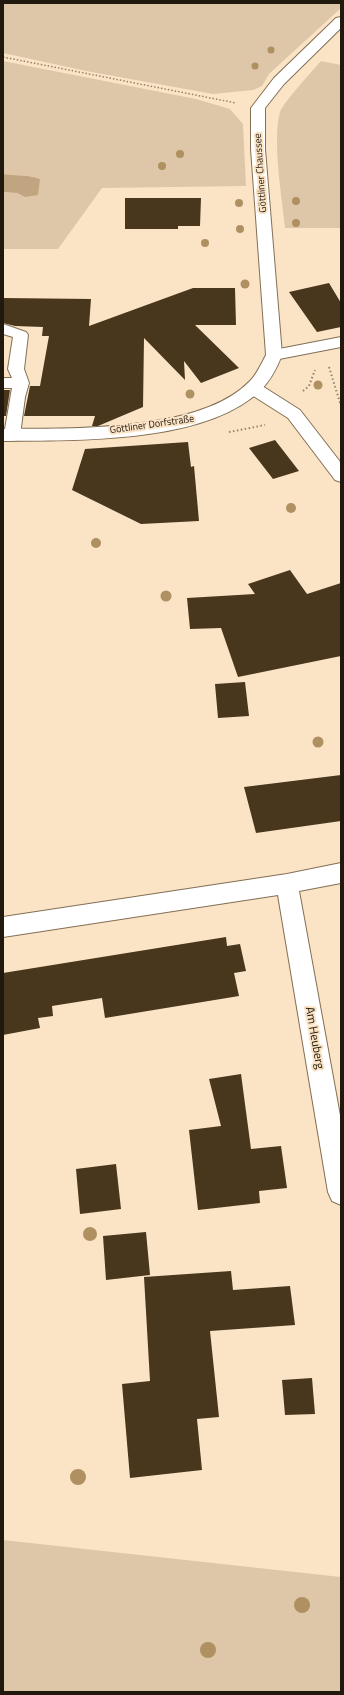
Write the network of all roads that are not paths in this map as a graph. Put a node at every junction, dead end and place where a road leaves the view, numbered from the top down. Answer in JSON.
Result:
{"nodes":[{"id":1,"x":340,"y":23,"type":"edge"},
{"id":2,"x":3,"y":329,"type":"edge"},
{"id":3,"x":341,"y":342,"type":"edge"},
{"id":4,"x":274,"y":355,"type":"junction"},
{"id":5,"x":3,"y":383,"type":"edge"},
{"id":6,"x":21,"y":383,"type":"junction"},
{"id":7,"x":253,"y":388,"type":"junction"},
{"id":8,"x":7,"y":435,"type":"edge"},
{"id":9,"x":341,"y":476,"type":"edge"},
{"id":10,"x":341,"y":873,"type":"edge"},
{"id":11,"x":287,"y":884,"type":"junction"},
{"id":12,"x":3,"y":927,"type":"edge"},
{"id":13,"x":341,"y":1192,"type":"edge"}],
"edges":[{"from":1,"to":4,"type":"street","name":"Göttliner Chaussee"},
{"from":2,"to":6,"type":"lane"},
{"from":3,"to":4,"type":"street"},
{"from":4,"to":7,"type":"street","name":"Göttliner Dorfstraße"},
{"from":5,"to":6,"type":"lane"},
{"from":6,"to":8,"type":"lane"},
{"from":7,"to":8,"type":"street","name":"Göttliner Dorfstraße"},
{"from":7,"to":9,"type":"street"},
{"from":10,"to":11,"type":"street"},
{"from":11,"to":12,"type":"street"},
{"from":11,"to":13,"type":"street","name":"Am Heuberg"}]}
